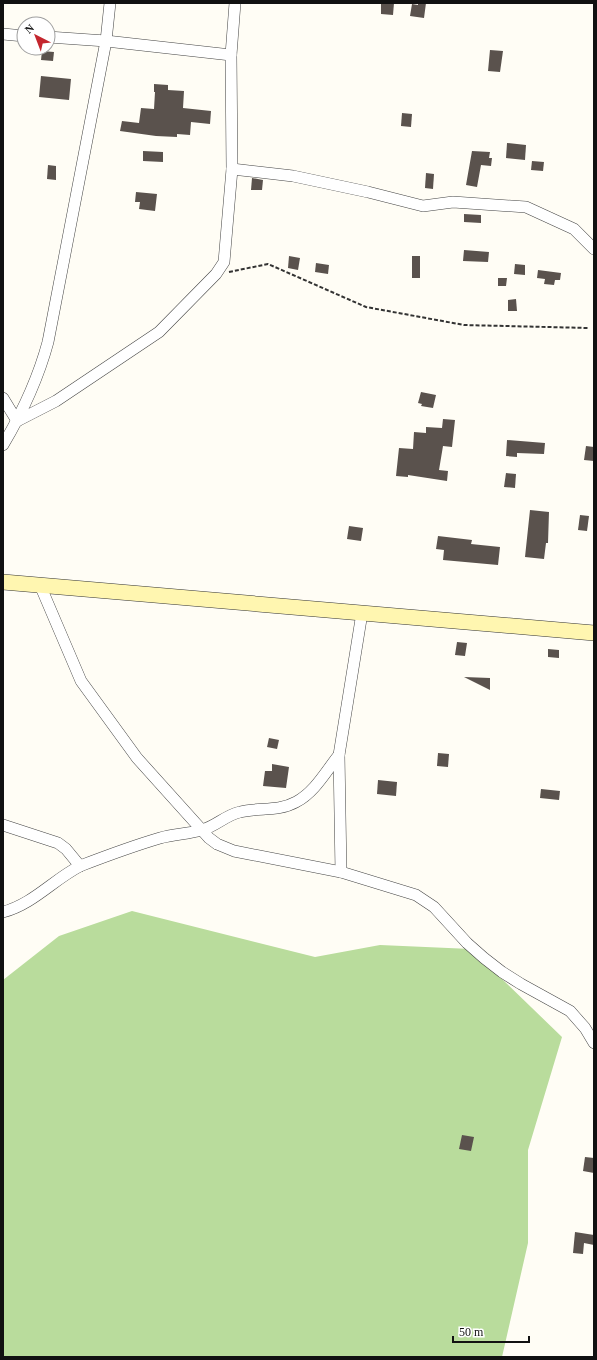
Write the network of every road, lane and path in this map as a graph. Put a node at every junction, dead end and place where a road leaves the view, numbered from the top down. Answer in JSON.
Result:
{"nodes":[{"id":1,"x":110,"y":3,"type":"edge"},
{"id":2,"x":236,"y":3,"type":"edge"},
{"id":3,"x":3,"y":34,"type":"edge"},
{"id":4,"x":16,"y":35,"type":"edge"},
{"id":5,"x":56,"y":38,"type":"edge"},
{"id":6,"x":106,"y":41,"type":"junction"},
{"id":7,"x":231,"y":55,"type":"junction"},
{"id":8,"x":232,"y":169,"type":"junction"},
{"id":9,"x":594,"y":249,"type":"edge"},
{"id":10,"x":216,"y":274,"type":"junction"},
{"id":11,"x":588,"y":328,"type":"dead end"},
{"id":12,"x":3,"y":398,"type":"edge"},
{"id":13,"x":17,"y":421,"type":"junction"},
{"id":14,"x":3,"y":445,"type":"edge"},
{"id":15,"x":3,"y":582,"type":"edge"},
{"id":16,"x":40,"y":585,"type":"junction"},
{"id":17,"x":362,"y":613,"type":"junction"},
{"id":18,"x":594,"y":633,"type":"edge"},
{"id":19,"x":339,"y":755,"type":"junction"},
{"id":20,"x":3,"y":825,"type":"edge"},
{"id":21,"x":202,"y":830,"type":"junction"},
{"id":22,"x":80,"y":866,"type":"junction"},
{"id":23,"x":341,"y":872,"type":"junction"},
{"id":24,"x":3,"y":912,"type":"edge"},
{"id":25,"x":594,"y":1043,"type":"edge"}],
"edges":[{"from":1,"to":6,"type":"street"},
{"from":2,"to":7,"type":"street"},
{"from":3,"to":4,"type":"street"},
{"from":5,"to":6,"type":"street"},
{"from":6,"to":7,"type":"street"},
{"from":6,"to":13,"type":"street"},
{"from":7,"to":8,"type":"street"},
{"from":8,"to":9,"type":"street"},
{"from":8,"to":10,"type":"street"},
{"from":10,"to":11,"type":"path"},
{"from":10,"to":13,"type":"street"},
{"from":12,"to":13,"type":"street"},
{"from":13,"to":14,"type":"street"},
{"from":15,"to":16,"type":"street"},
{"from":16,"to":17,"type":"street"},
{"from":16,"to":21,"type":"street"},
{"from":17,"to":18,"type":"street"},
{"from":17,"to":19,"type":"street"},
{"from":19,"to":21,"type":"street"},
{"from":19,"to":23,"type":"street"},
{"from":20,"to":22,"type":"street"},
{"from":21,"to":22,"type":"street"},
{"from":21,"to":23,"type":"street"},
{"from":22,"to":24,"type":"street"},
{"from":23,"to":25,"type":"street"}]}
